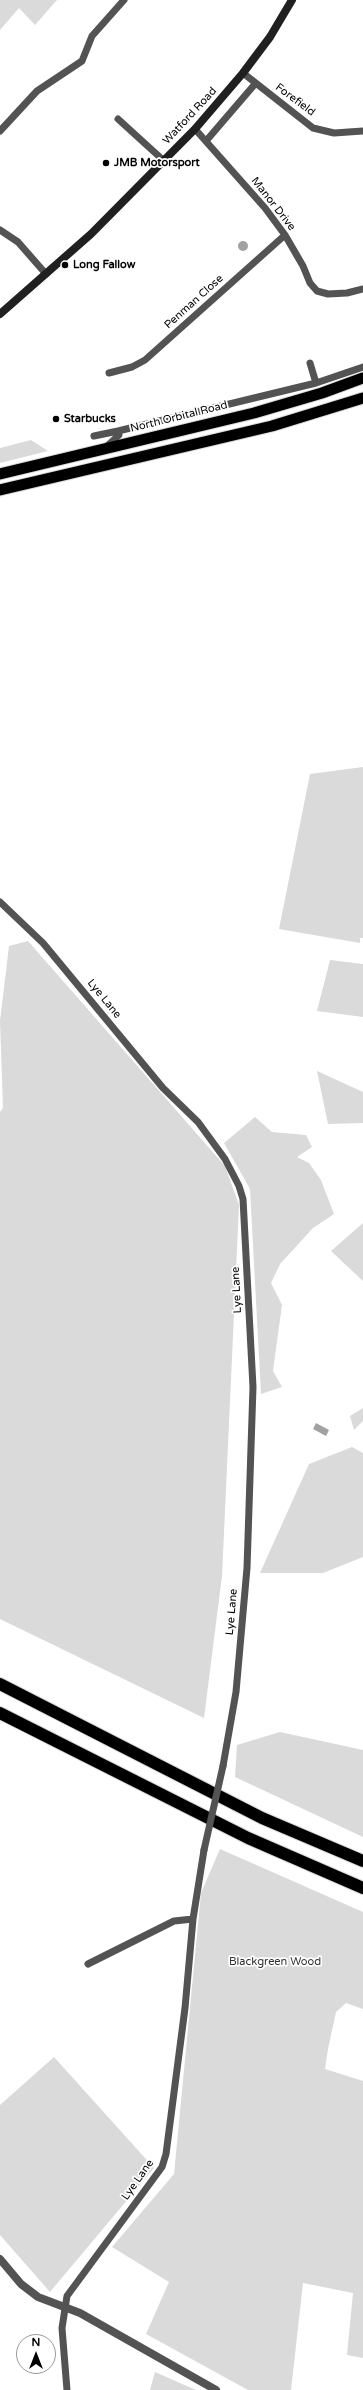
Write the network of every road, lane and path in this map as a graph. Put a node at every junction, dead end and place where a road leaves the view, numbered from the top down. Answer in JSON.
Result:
{"nodes":[{"id":1,"x":124,"y":0,"type":"edge"},
{"id":2,"x":292,"y":0,"type":"edge"},
{"id":3,"x":243,"y":73,"type":"junction"},
{"id":4,"x":255,"y":84,"type":"junction"},
{"id":5,"x":118,"y":119,"type":"dead end"},
{"id":6,"x":195,"y":129,"type":"junction"},
{"id":7,"x":0,"y":131,"type":"edge"},
{"id":8,"x":363,"y":131,"type":"edge"},
{"id":9,"x":206,"y":141,"type":"junction"},
{"id":10,"x":164,"y":160,"type":"junction"},
{"id":11,"x":0,"y":230,"type":"edge"},
{"id":12,"x":285,"y":235,"type":"junction"},
{"id":13,"x":46,"y":274,"type":"junction"},
{"id":14,"x":363,"y":289,"type":"edge"},
{"id":15,"x":0,"y":314,"type":"edge"},
{"id":16,"x":310,"y":363,"type":"dead end"},
{"id":17,"x":363,"y":368,"type":"edge"},
{"id":18,"x":109,"y":373,"type":"dead end"},
{"id":19,"x":363,"y":378,"type":"edge"},
{"id":20,"x":316,"y":383,"type":"junction"},
{"id":21,"x":348,"y":384,"type":"junction"},
{"id":22,"x":363,"y":386,"type":"edge"},
{"id":23,"x":363,"y":398,"type":"edge"},
{"id":24,"x":118,"y":431,"type":"junction"},
{"id":25,"x":94,"y":436,"type":"dead end"},
{"id":26,"x":104,"y":449,"type":"junction"},
{"id":27,"x":0,"y":474,"type":"edge"},
{"id":28,"x":0,"y":490,"type":"edge"},
{"id":29,"x":0,"y":902,"type":"edge"},
{"id":30,"x":0,"y":1684,"type":"edge"},
{"id":31,"x":0,"y":1713,"type":"edge"},
{"id":32,"x":363,"y":1861,"type":"edge"},
{"id":33,"x":363,"y":1888,"type":"edge"},
{"id":34,"x":193,"y":1919,"type":"junction"},
{"id":35,"x":88,"y":1964,"type":"dead end"},
{"id":36,"x":0,"y":2259,"type":"edge"},
{"id":37,"x":64,"y":2308,"type":"junction"},
{"id":38,"x":67,"y":2390,"type":"edge"},
{"id":39,"x":216,"y":2390,"type":"edge"}],
"edges":[{"from":1,"to":7,"type":"street"},
{"from":2,"to":3,"type":"main road","name":"Watford Road"},
{"from":3,"to":4,"type":"street","name":"Forefield"},
{"from":3,"to":6,"type":"main road","name":"Watford Road"},
{"from":4,"to":8,"type":"street","name":"Forefield"},
{"from":4,"to":9,"type":"street"},
{"from":5,"to":10,"type":"street"},
{"from":6,"to":9,"type":"street","name":"Manor Drive"},
{"from":6,"to":10,"type":"main road","name":"Watford Road"},
{"from":9,"to":12,"type":"street","name":"Manor Drive"},
{"from":10,"to":13,"type":"main road","name":"Watford Road"},
{"from":11,"to":13,"type":"street"},
{"from":12,"to":14,"type":"street","name":"Manor Drive"},
{"from":12,"to":18,"type":"street","name":"Penman Close"},
{"from":13,"to":15,"type":"main road","name":"Watford Road"},
{"from":16,"to":20,"type":"street"},
{"from":17,"to":20,"type":"street"},
{"from":19,"to":21,"type":"highway","name":"North Orbital Road"},
{"from":20,"to":24,"type":"street"},
{"from":21,"to":22,"type":"highway"},
{"from":21,"to":26,"type":"highway","name":"North Orbital Road"},
{"from":23,"to":28,"type":"highway"},
{"from":24,"to":25,"type":"street"},
{"from":24,"to":26,"type":"street"},
{"from":26,"to":27,"type":"highway","name":"North Orbital Road"},
{"from":29,"to":34,"type":"street","name":"Lye Lane","bridge":true},
{"from":30,"to":32,"type":"highway"},
{"from":31,"to":33,"type":"highway"},
{"from":34,"to":35,"type":"street"},
{"from":34,"to":37,"type":"street","name":"Lye Lane"},
{"from":36,"to":37,"type":"street"},
{"from":37,"to":38,"type":"street","name":"Lye Lane"},
{"from":37,"to":39,"type":"street"}]}
